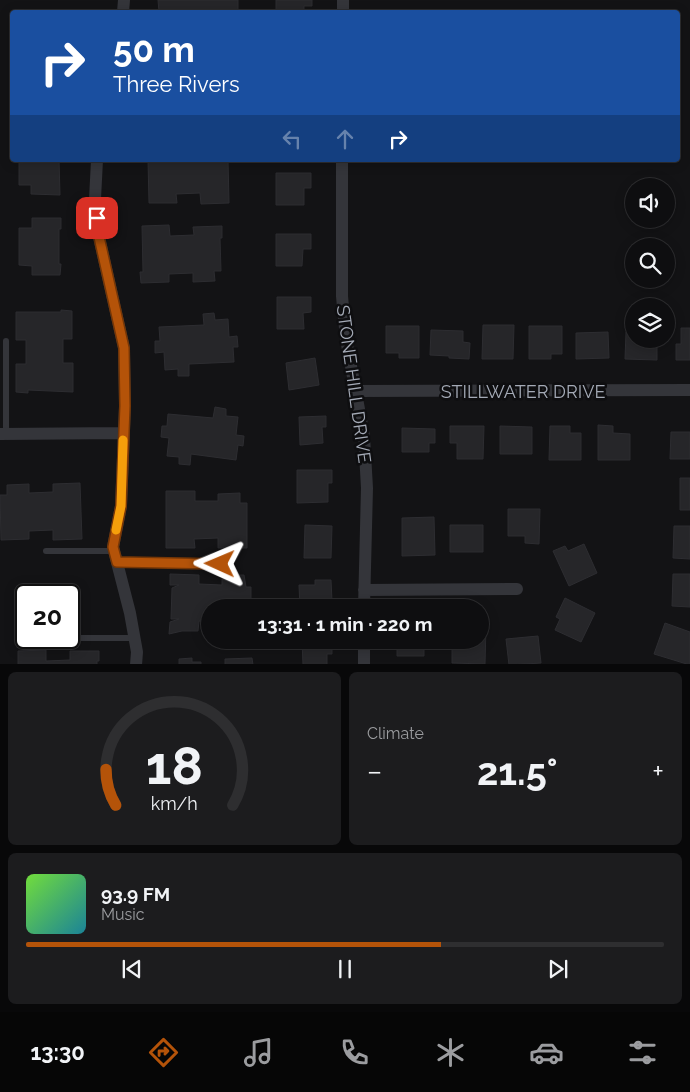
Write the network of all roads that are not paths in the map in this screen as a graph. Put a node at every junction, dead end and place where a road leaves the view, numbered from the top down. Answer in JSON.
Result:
{"nodes":[{"id":1,"x":97,"y":162,"type":"edge"},
{"id":2,"x":342,"y":162,"type":"edge"},
{"id":3,"x":6,"y":341,"type":"dead end"},
{"id":4,"x":690,"y":390,"type":"edge"},
{"id":5,"x":356,"y":391,"type":"junction"},
{"id":6,"x":123,"y":433,"type":"junction"},
{"id":7,"x":3,"y":434,"type":"edge"},
{"id":8,"x":46,"y":551,"type":"dead end"},
{"id":9,"x":116,"y":557,"type":"junction"},
{"id":10,"x":220,"y":564,"type":"dead end"},
{"id":11,"x":517,"y":589,"type":"dead end"},
{"id":12,"x":364,"y":590,"type":"junction"},
{"id":13,"x":364,"y":599,"type":"edge"},
{"id":14,"x":80,"y":638,"type":"edge"},
{"id":15,"x":134,"y":638,"type":"junction"},
{"id":16,"x":364,"y":649,"type":"edge"},
{"id":17,"x":136,"y":664,"type":"edge"},
{"id":18,"x":364,"y":664,"type":"edge"}],
"edges":[{"from":1,"to":6,"type":"street"},
{"from":2,"to":5,"type":"street","name":"STONE HILL DRIVE"},
{"from":3,"to":7,"type":"lane"},
{"from":4,"to":5,"type":"street","name":"STILLWATER DRIVE"},
{"from":5,"to":12,"type":"street","name":"STONE HILL DRIVE"},
{"from":6,"to":7,"type":"street"},
{"from":6,"to":9,"type":"street"},
{"from":8,"to":9,"type":"lane"},
{"from":9,"to":10,"type":"lane"},
{"from":9,"to":15,"type":"street"},
{"from":11,"to":12,"type":"street"},
{"from":12,"to":13,"type":"street","name":"STONE HILL DRIVE"},
{"from":14,"to":15,"type":"lane"},
{"from":15,"to":17,"type":"street"},
{"from":16,"to":18,"type":"street"}]}
